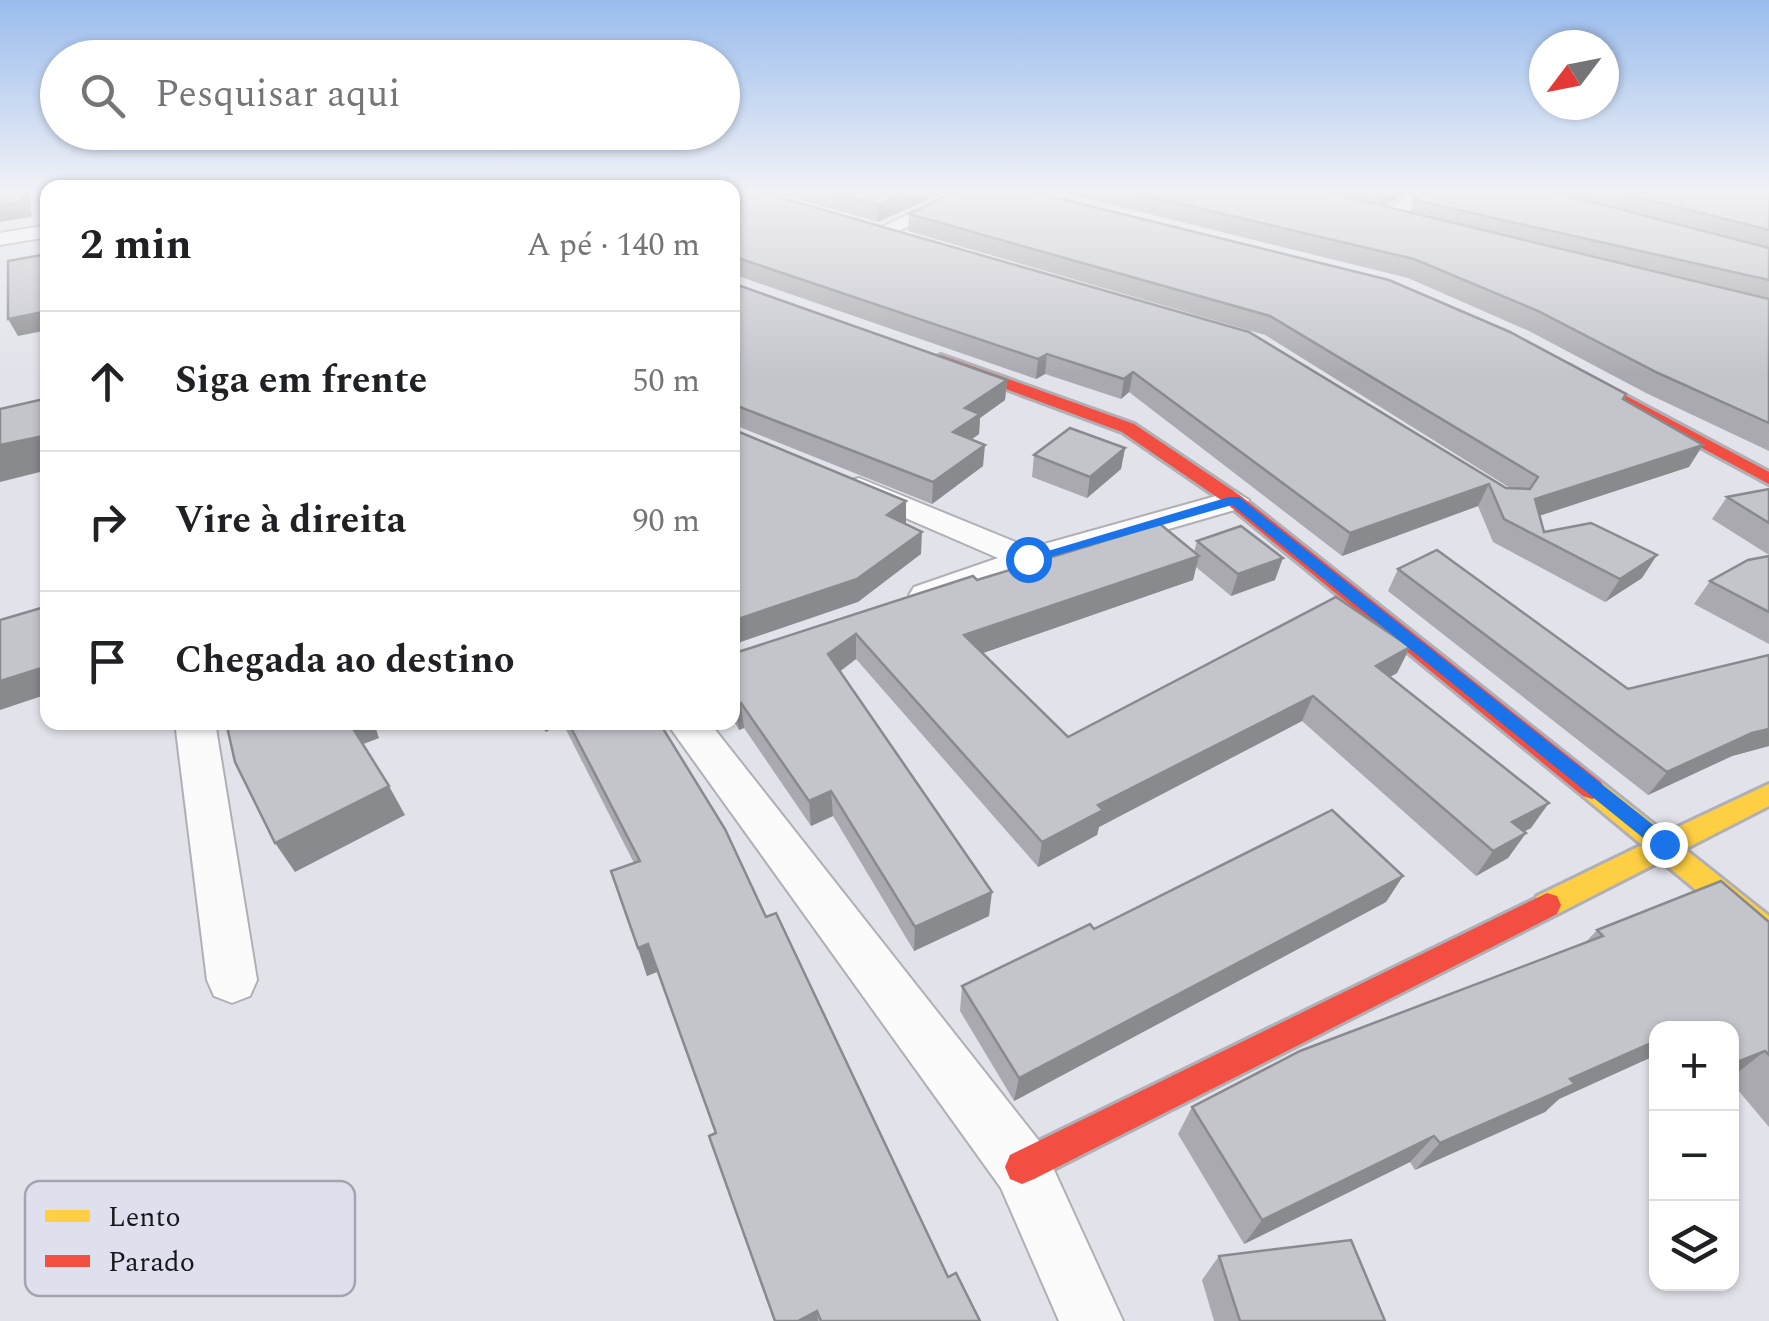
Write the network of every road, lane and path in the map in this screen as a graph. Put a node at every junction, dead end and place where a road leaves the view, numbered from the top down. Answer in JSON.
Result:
{"nodes":[{"id":1,"x":917,"y":351,"type":"edge"},
{"id":2,"x":1548,"y":359,"type":"edge"},
{"id":3,"x":837,"y":478,"type":"edge"},
{"id":4,"x":1769,"y":479,"type":"edge"},
{"id":5,"x":1234,"y":500,"type":"junction"},
{"id":6,"x":1028,"y":559,"type":"junction"},
{"id":7,"x":899,"y":604,"type":"edge"},
{"id":8,"x":196,"y":730,"type":"edge"},
{"id":9,"x":692,"y":730,"type":"edge"},
{"id":10,"x":1769,"y":794,"type":"edge"},
{"id":11,"x":1664,"y":844,"type":"junction"},
{"id":12,"x":1769,"y":933,"type":"edge"},
{"id":13,"x":232,"y":980,"type":"dead end"},
{"id":14,"x":1022,"y":1167,"type":"junction"},
{"id":15,"x":1091,"y":1321,"type":"edge"}],
"edges":[{"from":1,"to":5,"type":"street"},
{"from":2,"to":4,"type":"street"},
{"from":3,"to":6,"type":"street"},
{"from":5,"to":6,"type":"street"},
{"from":5,"to":11,"type":"street"},
{"from":6,"to":7,"type":"street"},
{"from":8,"to":13,"type":"street"},
{"from":9,"to":14,"type":"street"},
{"from":10,"to":11,"type":"street"},
{"from":11,"to":12,"type":"street"},
{"from":11,"to":14,"type":"street"},
{"from":14,"to":15,"type":"street"}]}
